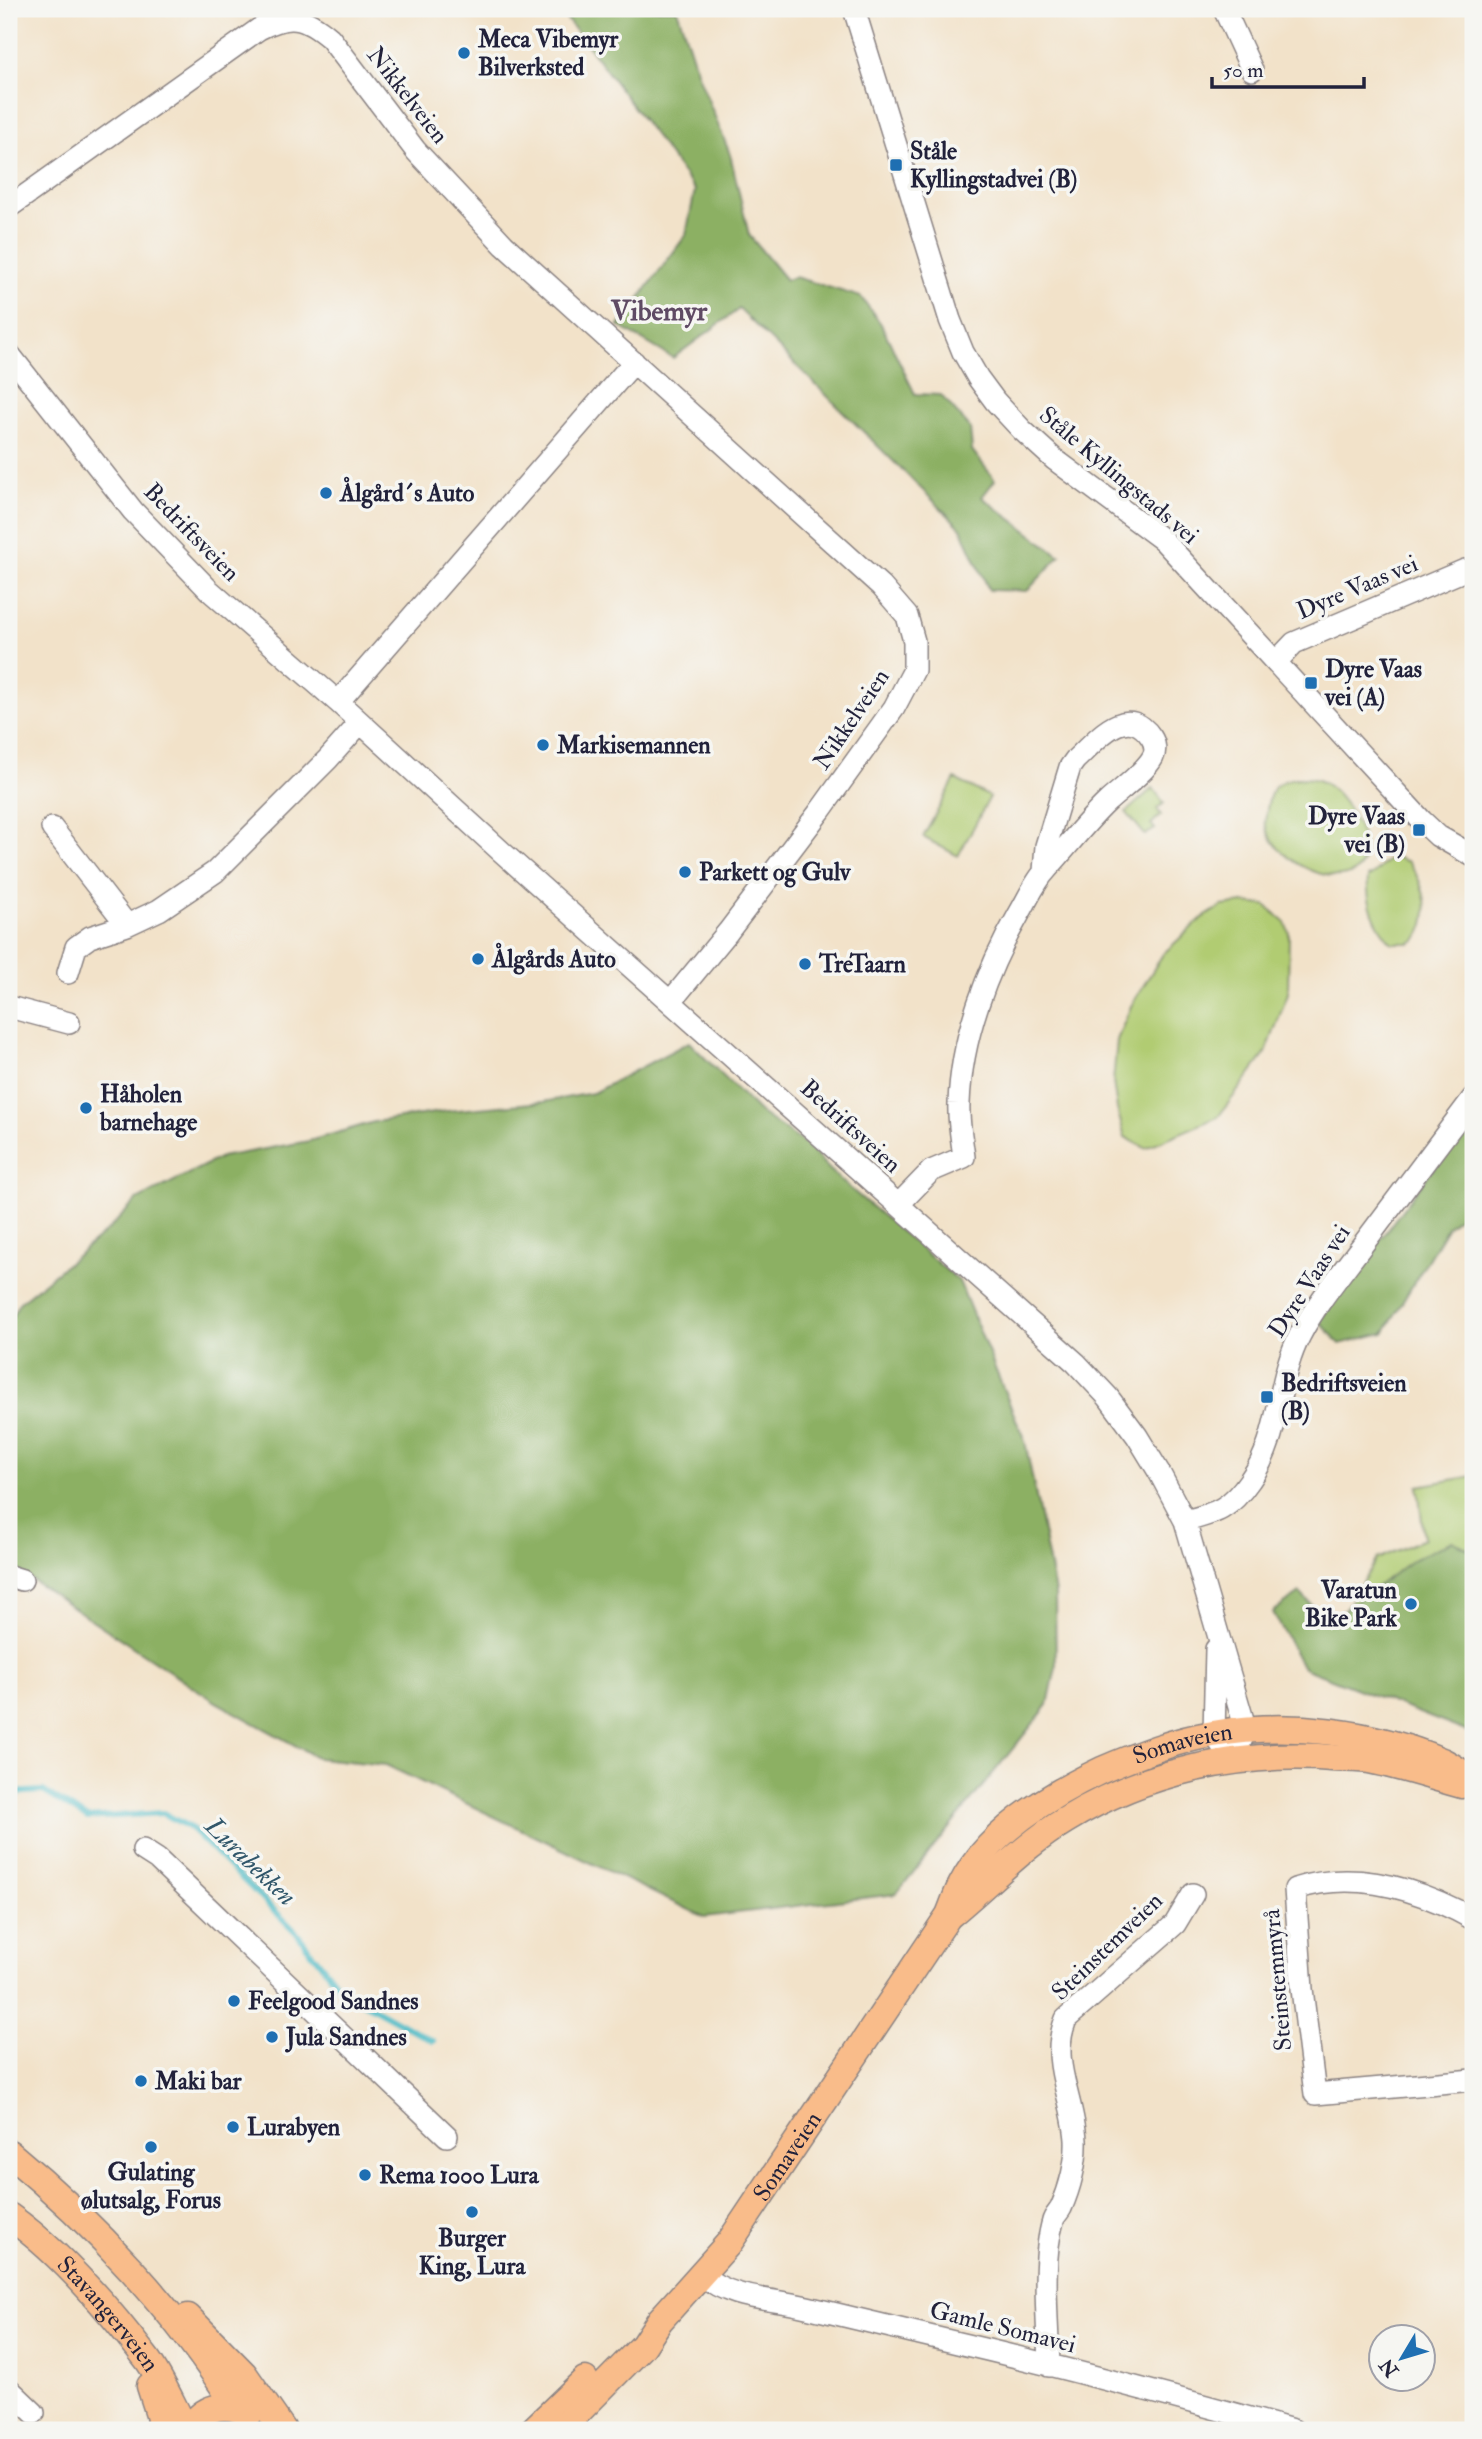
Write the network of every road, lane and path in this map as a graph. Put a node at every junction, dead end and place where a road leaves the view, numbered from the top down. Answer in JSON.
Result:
{"nodes":[{"id":1,"x":854,"y":9,"type":"edge"},
{"id":2,"x":1224,"y":9,"type":"edge"},
{"id":3,"x":1252,"y":70,"type":"dead end"},
{"id":4,"x":9,"y":207,"type":"edge"},
{"id":5,"x":9,"y":354,"type":"edge"},
{"id":6,"x":634,"y":362,"type":"junction"},
{"id":7,"x":1465,"y":569,"type":"dead end"},
{"id":8,"x":1276,"y":662,"type":"junction"},
{"id":9,"x":338,"y":702,"type":"junction"},
{"id":10,"x":359,"y":724,"type":"junction"},
{"id":11,"x":52,"y":828,"type":"dead end"},
{"id":12,"x":1473,"y":856,"type":"edge"},
{"id":13,"x":1044,"y":872,"type":"junction"},
{"id":14,"x":127,"y":925,"type":"junction"},
{"id":15,"x":68,"y":973,"type":"dead end"},
{"id":16,"x":671,"y":1001,"type":"junction"},
{"id":17,"x":9,"y":1007,"type":"edge"},
{"id":18,"x":69,"y":1023,"type":"dead end"},
{"id":19,"x":1473,"y":1098,"type":"edge"},
{"id":20,"x":899,"y":1204,"type":"junction"},
{"id":21,"x":1185,"y":1521,"type":"junction"},
{"id":22,"x":1216,"y":1633,"type":"junction"},
{"id":23,"x":1246,"y":1730,"type":"junction"},
{"id":24,"x":1214,"y":1734,"type":"junction"},
{"id":25,"x":1232,"y":1760,"type":"junction"},
{"id":26,"x":1473,"y":1780,"type":"edge"},
{"id":27,"x":1473,"y":1788,"type":"edge"},
{"id":28,"x":143,"y":1850,"type":"dead end"},
{"id":29,"x":1193,"y":1894,"type":"dead end"},
{"id":30,"x":949,"y":1915,"type":"junction"},
{"id":31,"x":1473,"y":1919,"type":"edge"},
{"id":32,"x":1473,"y":2080,"type":"edge"},
{"id":33,"x":447,"y":2136,"type":"dead end"},
{"id":34,"x":9,"y":2153,"type":"edge"},
{"id":35,"x":9,"y":2216,"type":"edge"},
{"id":36,"x":702,"y":2275,"type":"junction"},
{"id":37,"x":78,"y":2277,"type":"junction"},
{"id":38,"x":138,"y":2277,"type":"junction"},
{"id":39,"x":660,"y":2320,"type":"junction"},
{"id":40,"x":1049,"y":2366,"type":"junction"},
{"id":41,"x":9,"y":2389,"type":"edge"},
{"id":42,"x":237,"y":2408,"type":"junction"},
{"id":43,"x":34,"y":2413,"type":"dead end"},
{"id":44,"x":161,"y":2430,"type":"edge"},
{"id":45,"x":188,"y":2430,"type":"edge"},
{"id":46,"x":261,"y":2430,"type":"edge"},
{"id":47,"x":283,"y":2430,"type":"edge"},
{"id":48,"x":533,"y":2430,"type":"edge"},
{"id":49,"x":560,"y":2430,"type":"edge"},
{"id":50,"x":1293,"y":2430,"type":"edge"}],
"edges":[{"from":1,"to":8,"type":"street","name":"Ståle Kyllingstads vei"},
{"from":2,"to":3,"type":"street"},
{"from":4,"to":6,"type":"street","name":"Nikkelveien"},
{"from":5,"to":9,"type":"street","name":"Bedriftsveien"},
{"from":6,"to":9,"type":"street"},
{"from":6,"to":16,"type":"street","name":"Nikkelveien"},
{"from":7,"to":8,"type":"street","name":"Dyre Vaas vei"},
{"from":8,"to":12,"type":"street","name":"Ståle Kyllingstads vei"},
{"from":9,"to":10,"type":"street","name":"Bedriftsveien"},
{"from":10,"to":14,"type":"street"},
{"from":10,"to":16,"type":"street","name":"Bedriftsveien"},
{"from":11,"to":14,"type":"street"},
{"from":13,"to":13,"type":"street"},
{"from":13,"to":20,"type":"street"},
{"from":14,"to":15,"type":"street"},
{"from":16,"to":20,"type":"street","name":"Bedriftsveien"},
{"from":17,"to":18,"type":"street"},
{"from":19,"to":21,"type":"street","name":"Dyre Vaas vei"},
{"from":20,"to":21,"type":"street","name":"Bedriftsveien"},
{"from":21,"to":22,"type":"street","name":"Bedriftsveien"},
{"from":22,"to":23,"type":"street","name":"Bedriftsveien"},
{"from":22,"to":24,"type":"street","name":"Bedriftsveien"},
{"from":23,"to":24,"type":"main road","name":"Somaveien"},
{"from":23,"to":25,"type":"street"},
{"from":23,"to":26,"type":"main road","name":"Somaveien"},
{"from":24,"to":25,"type":"street"},
{"from":24,"to":30,"type":"main road","name":"Somaveien"},
{"from":25,"to":27,"type":"main road","name":"Somaveien"},
{"from":25,"to":30,"type":"main road","name":"Somaveien"},
{"from":28,"to":33,"type":"street"},
{"from":29,"to":40,"type":"street","name":"Steinstemveien"},
{"from":30,"to":36,"type":"main road","name":"Somaveien"},
{"from":31,"to":32,"type":"street","name":"Steinstemmyrå"},
{"from":34,"to":38,"type":"main road","name":"Stavangerveien"},
{"from":35,"to":37,"type":"main road","name":"Stavangerveien"},
{"from":36,"to":39,"type":"main road","name":"Somaveien"},
{"from":36,"to":40,"type":"street","name":"Gamle Somavei"},
{"from":37,"to":44,"type":"main road"},
{"from":37,"to":45,"type":"main road","name":"Stavangerveien"},
{"from":38,"to":42,"type":"main road","name":"Stavangerveien"},
{"from":38,"to":47,"type":"main road","name":"Stavangerveien"},
{"from":39,"to":48,"type":"main road","name":"Somaveien"},
{"from":39,"to":49,"type":"main road","name":"Somaveien"},
{"from":40,"to":50,"type":"street","name":"Gamle Somavei"},
{"from":41,"to":43,"type":"street"},
{"from":42,"to":45,"type":"main road"},
{"from":42,"to":46,"type":"main road","name":"Stavangerveien"}]}
